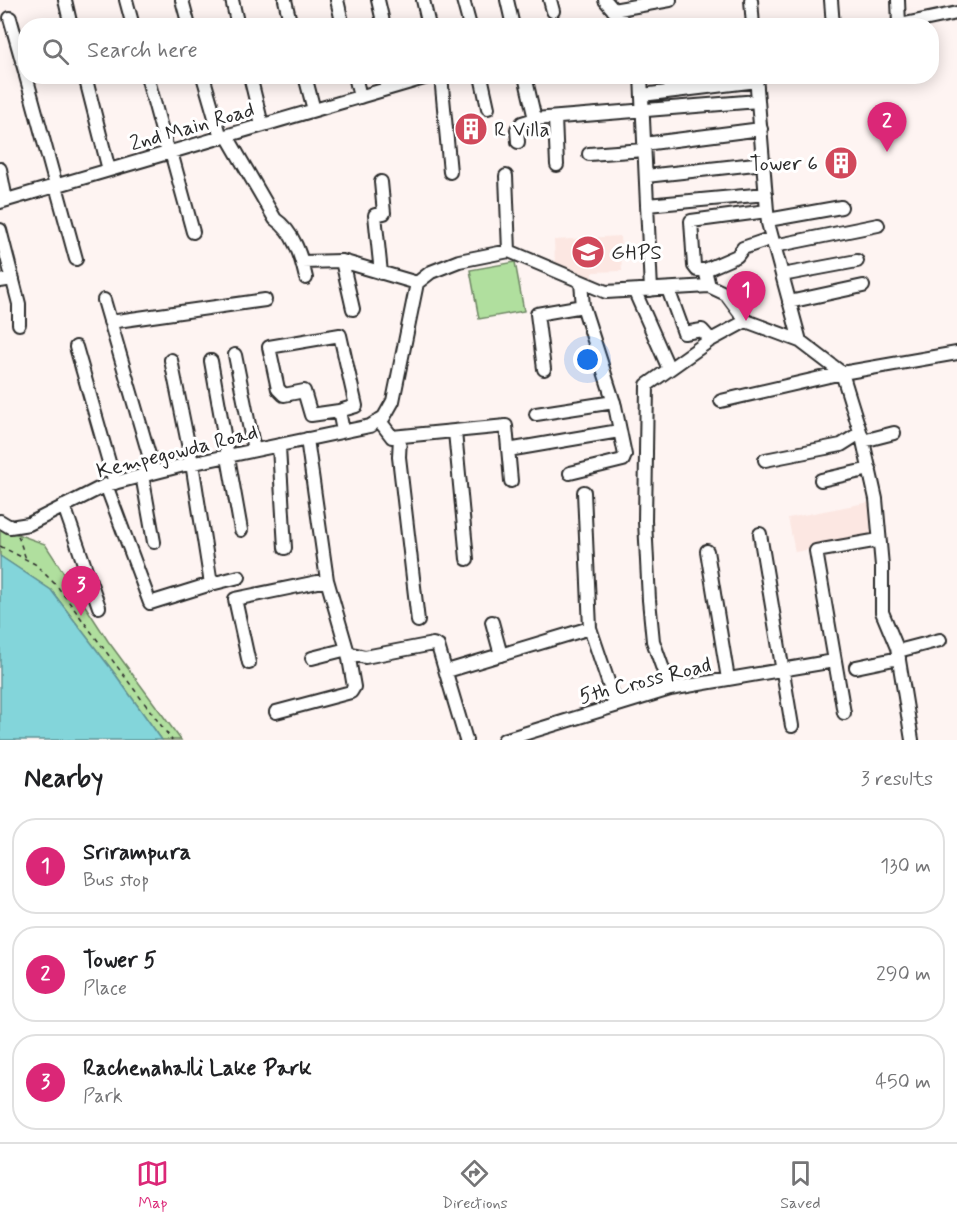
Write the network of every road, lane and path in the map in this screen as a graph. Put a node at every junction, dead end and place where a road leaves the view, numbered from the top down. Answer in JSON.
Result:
{"nodes":[{"id":1,"x":65,"y":0,"type":"edge"},
{"id":2,"x":126,"y":0,"type":"edge"},
{"id":3,"x":182,"y":0,"type":"edge"},
{"id":4,"x":232,"y":0,"type":"edge"},
{"id":5,"x":285,"y":0,"type":"edge"},
{"id":6,"x":337,"y":0,"type":"edge"},
{"id":7,"x":378,"y":0,"type":"edge"},
{"id":8,"x":423,"y":0,"type":"edge"},
{"id":9,"x":464,"y":0,"type":"edge"},
{"id":10,"x":507,"y":0,"type":"edge"},
{"id":11,"x":605,"y":0,"type":"edge"},
{"id":12,"x":670,"y":0,"type":"edge"},
{"id":13,"x":751,"y":0,"type":"edge"},
{"id":14,"x":831,"y":0,"type":"edge"},
{"id":15,"x":898,"y":0,"type":"edge"},
{"id":16,"x":614,"y":10,"type":"junction"},
{"id":17,"x":957,"y":13,"type":"edge"},
{"id":18,"x":10,"y":18,"type":"dead end"},
{"id":19,"x":69,"y":18,"type":"edge"},
{"id":20,"x":131,"y":18,"type":"edge"},
{"id":21,"x":187,"y":18,"type":"edge"},
{"id":22,"x":236,"y":18,"type":"edge"},
{"id":23,"x":289,"y":18,"type":"edge"},
{"id":24,"x":341,"y":18,"type":"edge"},
{"id":25,"x":382,"y":18,"type":"edge"},
{"id":26,"x":427,"y":18,"type":"edge"},
{"id":27,"x":468,"y":18,"type":"edge"},
{"id":28,"x":511,"y":18,"type":"edge"},
{"id":29,"x":620,"y":18,"type":"edge"},
{"id":30,"x":752,"y":18,"type":"edge"},
{"id":31,"x":832,"y":18,"type":"edge"},
{"id":32,"x":897,"y":18,"type":"edge"},
{"id":33,"x":932,"y":18,"type":"edge"},
{"id":34,"x":18,"y":47,"type":"edge"},
{"id":35,"x":28,"y":84,"type":"edge"},
{"id":36,"x":87,"y":84,"type":"edge"},
{"id":37,"x":149,"y":84,"type":"edge"},
{"id":38,"x":206,"y":84,"type":"edge"},
{"id":39,"x":252,"y":84,"type":"edge"},
{"id":40,"x":307,"y":84,"type":"edge"},
{"id":41,"x":358,"y":84,"type":"edge"},
{"id":42,"x":390,"y":84,"type":"edge"},
{"id":43,"x":442,"y":84,"type":"edge"},
{"id":44,"x":483,"y":84,"type":"edge"},
{"id":45,"x":527,"y":84,"type":"edge"},
{"id":46,"x":641,"y":84,"type":"edge"},
{"id":47,"x":721,"y":84,"type":"edge"},
{"id":48,"x":757,"y":84,"type":"edge"},
{"id":49,"x":642,"y":95,"type":"junction"},
{"id":50,"x":360,"y":97,"type":"junction"},
{"id":51,"x":758,"y":101,"type":"junction"},
{"id":52,"x":489,"y":108,"type":"dead end"},
{"id":53,"x":314,"y":111,"type":"junction"},
{"id":54,"x":642,"y":111,"type":"junction"},
{"id":55,"x":555,"y":118,"type":"junction"},
{"id":56,"x":536,"y":119,"type":"junction"},
{"id":57,"x":262,"y":125,"type":"junction"},
{"id":58,"x":761,"y":129,"type":"junction"},
{"id":59,"x":224,"y":137,"type":"junction"},
{"id":60,"x":518,"y":142,"type":"dead end"},
{"id":61,"x":644,"y":147,"type":"junction"},
{"id":62,"x":169,"y":153,"type":"junction"},
{"id":63,"x":589,"y":154,"type":"dead end"},
{"id":64,"x":764,"y":163,"type":"junction"},
{"id":65,"x":557,"y":165,"type":"dead end"},
{"id":66,"x":0,"y":170,"type":"edge"},
{"id":67,"x":109,"y":170,"type":"junction"},
{"id":68,"x":450,"y":172,"type":"dead end"},
{"id":69,"x":507,"y":176,"type":"dead end"},
{"id":70,"x":646,"y":176,"type":"junction"},
{"id":71,"x":381,"y":182,"type":"dead end"},
{"id":72,"x":55,"y":185,"type":"junction"},
{"id":73,"x":766,"y":194,"type":"junction"},
{"id":74,"x":3,"y":201,"type":"edge"},
{"id":75,"x":647,"y":205,"type":"junction"},
{"id":76,"x":841,"y":207,"type":"dead end"},
{"id":77,"x":767,"y":216,"type":"junction"},
{"id":78,"x":878,"y":225,"type":"dead end"},
{"id":79,"x":0,"y":230,"type":"edge"},
{"id":80,"x":193,"y":232,"type":"dead end"},
{"id":81,"x":773,"y":242,"type":"junction"},
{"id":82,"x":509,"y":251,"type":"junction"},
{"id":83,"x":76,"y":259,"type":"dead end"},
{"id":84,"x":302,"y":261,"type":"junction"},
{"id":85,"x":342,"y":261,"type":"junction"},
{"id":86,"x":857,"y":261,"type":"dead end"},
{"id":87,"x":705,"y":270,"type":"junction"},
{"id":88,"x":381,"y":273,"type":"junction"},
{"id":89,"x":782,"y":275,"type":"junction"},
{"id":90,"x":306,"y":278,"type":"dead end"},
{"id":91,"x":13,"y":279,"type":"junction"},
{"id":92,"x":0,"y":281,"type":"edge"},
{"id":93,"x":417,"y":283,"type":"junction"},
{"id":94,"x":581,"y":283,"type":"junction"},
{"id":95,"x":709,"y":286,"type":"junction"},
{"id":96,"x":863,"y":286,"type":"dead end"},
{"id":97,"x":668,"y":289,"type":"junction"},
{"id":98,"x":651,"y":290,"type":"junction"},
{"id":99,"x":635,"y":292,"type":"junction"},
{"id":100,"x":104,"y":300,"type":"dead end"},
{"id":101,"x":264,"y":300,"type":"dead end"},
{"id":102,"x":789,"y":302,"type":"junction"},
{"id":103,"x":583,"y":306,"type":"junction"},
{"id":104,"x":353,"y":309,"type":"dead end"},
{"id":105,"x":746,"y":321,"type":"junction"},
{"id":106,"x":110,"y":322,"type":"junction"},
{"id":107,"x":19,"y":324,"type":"dead end"},
{"id":108,"x":711,"y":340,"type":"junction"},
{"id":109,"x":800,"y":341,"type":"junction"},
{"id":110,"x":75,"y":347,"type":"dead end"},
{"id":111,"x":957,"y":353,"type":"edge"},
{"id":112,"x":236,"y":355,"type":"dead end"},
{"id":113,"x":171,"y":360,"type":"dead end"},
{"id":114,"x":211,"y":361,"type":"dead end"},
{"id":115,"x":544,"y":369,"type":"dead end"},
{"id":116,"x":669,"y":369,"type":"junction"},
{"id":117,"x":842,"y":373,"type":"junction"},
{"id":118,"x":721,"y":401,"type":"dead end"},
{"id":119,"x":614,"y":402,"type":"junction"},
{"id":120,"x":335,"y":411,"type":"junction"},
{"id":121,"x":536,"y":414,"type":"dead end"},
{"id":122,"x":375,"y":423,"type":"junction"},
{"id":123,"x":619,"y":431,"type":"junction"},
{"id":124,"x":338,"y":432,"type":"junction"},
{"id":125,"x":455,"y":432,"type":"junction"},
{"id":126,"x":894,"y":433,"type":"dead end"},
{"id":127,"x":400,"y":437,"type":"junction"},
{"id":128,"x":862,"y":437,"type":"junction"},
{"id":129,"x":307,"y":439,"type":"junction"},
{"id":130,"x":279,"y":447,"type":"junction"},
{"id":131,"x":254,"y":450,"type":"junction"},
{"id":132,"x":508,"y":450,"type":"junction"},
{"id":133,"x":229,"y":455,"type":"junction"},
{"id":134,"x":765,"y":460,"type":"dead end"},
{"id":135,"x":192,"y":463,"type":"junction"},
{"id":136,"x":870,"y":469,"type":"junction"},
{"id":137,"x":570,"y":473,"type":"dead end"},
{"id":138,"x":148,"y":474,"type":"junction"},
{"id":139,"x":821,"y":480,"type":"dead end"},
{"id":140,"x":511,"y":481,"type":"dead end"},
{"id":141,"x":111,"y":484,"type":"junction"},
{"id":142,"x":584,"y":492,"type":"dead end"},
{"id":143,"x":64,"y":506,"type":"junction"},
{"id":144,"x":0,"y":521,"type":"edge"},
{"id":145,"x":14,"y":526,"type":"junction"},
{"id":146,"x":242,"y":530,"type":"dead end"},
{"id":147,"x":759,"y":534,"type":"dead end"},
{"id":148,"x":879,"y":540,"type":"junction"},
{"id":149,"x":154,"y":542,"type":"dead end"},
{"id":150,"x":0,"y":546,"type":"edge"},
{"id":151,"x":285,"y":548,"type":"dead end"},
{"id":152,"x":707,"y":551,"type":"dead end"},
{"id":153,"x":26,"y":559,"type":"junction"},
{"id":154,"x":468,"y":559,"type":"dead end"},
{"id":155,"x":239,"y":578,"type":"dead end"},
{"id":156,"x":327,"y":579,"type":"junction"},
{"id":157,"x":211,"y":584,"type":"junction"},
{"id":158,"x":99,"y":607,"type":"dead end"},
{"id":159,"x":418,"y":621,"type":"dead end"},
{"id":160,"x":492,"y":622,"type":"dead end"},
{"id":161,"x":590,"y":628,"type":"junction"},
{"id":162,"x":940,"y":640,"type":"dead end"},
{"id":163,"x":347,"y":651,"type":"junction"},
{"id":164,"x":898,"y":654,"type":"junction"},
{"id":165,"x":501,"y":655,"type":"junction"},
{"id":166,"x":312,"y":658,"type":"dead end"},
{"id":167,"x":834,"y":661,"type":"junction"},
{"id":168,"x":249,"y":663,"type":"dead end"},
{"id":169,"x":856,"y":667,"type":"dead end"},
{"id":170,"x":784,"y":670,"type":"junction"},
{"id":171,"x":447,"y":671,"type":"junction"},
{"id":172,"x":728,"y":679,"type":"junction"},
{"id":173,"x":670,"y":689,"type":"junction"},
{"id":174,"x":616,"y":705,"type":"junction"},
{"id":175,"x":276,"y":712,"type":"dead end"},
{"id":176,"x":844,"y":713,"type":"dead end"},
{"id":177,"x":792,"y":726,"type":"dead end"},
{"id":178,"x":172,"y":740,"type":"edge"},
{"id":179,"x":466,"y":740,"type":"edge"},
{"id":180,"x":504,"y":740,"type":"edge"},
{"id":181,"x":912,"y":740,"type":"edge"}],
"edges":[{"from":1,"to":19,"type":"street"},
{"from":2,"to":20,"type":"street"},
{"from":3,"to":21,"type":"street"},
{"from":4,"to":22,"type":"street"},
{"from":5,"to":23,"type":"street"},
{"from":6,"to":24,"type":"street"},
{"from":7,"to":25,"type":"street"},
{"from":8,"to":26,"type":"street"},
{"from":9,"to":27,"type":"street"},
{"from":10,"to":28,"type":"street"},
{"from":11,"to":16,"type":"street"},
{"from":12,"to":16,"type":"street"},
{"from":13,"to":30,"type":"street"},
{"from":14,"to":31,"type":"street"},
{"from":15,"to":32,"type":"street"},
{"from":16,"to":29,"type":"street"},
{"from":17,"to":33,"type":"street"},
{"from":18,"to":34,"type":"street"},
{"from":35,"to":72,"type":"street"},
{"from":36,"to":67,"type":"street"},
{"from":37,"to":62,"type":"street"},
{"from":38,"to":59,"type":"street"},
{"from":39,"to":57,"type":"street"},
{"from":40,"to":53,"type":"street"},
{"from":41,"to":50,"type":"street"},
{"from":42,"to":50,"type":"street","name":"2nd Main Road"},
{"from":43,"to":68,"type":"street"},
{"from":44,"to":52,"type":"street"},
{"from":45,"to":56,"type":"street"},
{"from":46,"to":49,"type":"street"},
{"from":47,"to":49,"type":"street"},
{"from":48,"to":51,"type":"street"},
{"from":49,"to":54,"type":"street"},
{"from":50,"to":53,"type":"street","name":"2nd Main Road"},
{"from":51,"to":54,"type":"street"},
{"from":51,"to":58,"type":"street"},
{"from":53,"to":57,"type":"street","name":"2nd Main Road"},
{"from":54,"to":55,"type":"street"},
{"from":54,"to":61,"type":"street"},
{"from":55,"to":56,"type":"street"},
{"from":55,"to":65,"type":"street"},
{"from":56,"to":60,"type":"street"},
{"from":57,"to":59,"type":"street","name":"2nd Main Road"},
{"from":58,"to":61,"type":"street"},
{"from":58,"to":64,"type":"street"},
{"from":59,"to":62,"type":"street","name":"2nd Main Road"},
{"from":59,"to":84,"type":"street"},
{"from":61,"to":63,"type":"street"},
{"from":61,"to":70,"type":"street"},
{"from":62,"to":67,"type":"street","name":"2nd Main Road"},
{"from":62,"to":80,"type":"street"},
{"from":64,"to":70,"type":"street"},
{"from":64,"to":73,"type":"street"},
{"from":66,"to":74,"type":"street"},
{"from":67,"to":72,"type":"street","name":"2nd Main Road"},
{"from":69,"to":82,"type":"street"},
{"from":70,"to":75,"type":"street"},
{"from":71,"to":88,"type":"street"},
{"from":72,"to":74,"type":"street","name":"2nd Main Road"},
{"from":72,"to":83,"type":"street"},
{"from":73,"to":75,"type":"street"},
{"from":73,"to":77,"type":"street"},
{"from":75,"to":98,"type":"street"},
{"from":76,"to":77,"type":"street"},
{"from":77,"to":81,"type":"street"},
{"from":77,"to":87,"type":"street"},
{"from":78,"to":81,"type":"street"},
{"from":79,"to":91,"type":"street"},
{"from":81,"to":87,"type":"street"},
{"from":81,"to":89,"type":"street"},
{"from":82,"to":93,"type":"street"},
{"from":82,"to":94,"type":"street"},
{"from":84,"to":85,"type":"street"},
{"from":84,"to":90,"type":"street"},
{"from":85,"to":88,"type":"street"},
{"from":85,"to":104,"type":"street"},
{"from":86,"to":89,"type":"street"},
{"from":87,"to":95,"type":"street"},
{"from":88,"to":93,"type":"street"},
{"from":89,"to":102,"type":"street"},
{"from":91,"to":92,"type":"street"},
{"from":91,"to":107,"type":"street"},
{"from":93,"to":122,"type":"street"},
{"from":94,"to":99,"type":"street"},
{"from":94,"to":103,"type":"street"},
{"from":95,"to":97,"type":"street"},
{"from":95,"to":105,"type":"street"},
{"from":96,"to":102,"type":"street"},
{"from":97,"to":98,"type":"street"},
{"from":97,"to":108,"type":"street"},
{"from":98,"to":99,"type":"street"},
{"from":99,"to":116,"type":"street"},
{"from":100,"to":106,"type":"street"},
{"from":101,"to":106,"type":"street"},
{"from":102,"to":109,"type":"street"},
{"from":103,"to":115,"type":"street"},
{"from":103,"to":119,"type":"street"},
{"from":105,"to":108,"type":"street"},
{"from":105,"to":109,"type":"street"},
{"from":106,"to":138,"type":"street"},
{"from":108,"to":116,"type":"street"},
{"from":109,"to":117,"type":"street"},
{"from":110,"to":141,"type":"street"},
{"from":111,"to":117,"type":"street"},
{"from":112,"to":131,"type":"street"},
{"from":113,"to":135,"type":"street"},
{"from":114,"to":133,"type":"street"},
{"from":116,"to":173,"type":"street"},
{"from":117,"to":118,"type":"street"},
{"from":117,"to":128,"type":"street"},
{"from":119,"to":121,"type":"street"},
{"from":119,"to":123,"type":"street"},
{"from":120,"to":120,"type":"street"},
{"from":120,"to":124,"type":"street"},
{"from":122,"to":124,"type":"street","name":"Kempegowda Road"},
{"from":122,"to":127,"type":"street"},
{"from":123,"to":132,"type":"street"},
{"from":123,"to":137,"type":"street"},
{"from":124,"to":129,"type":"street","name":"Kempegowda Road"},
{"from":125,"to":127,"type":"street"},
{"from":125,"to":132,"type":"street"},
{"from":125,"to":154,"type":"street"},
{"from":126,"to":128,"type":"street"},
{"from":127,"to":159,"type":"street"},
{"from":128,"to":134,"type":"street"},
{"from":128,"to":136,"type":"street"},
{"from":129,"to":130,"type":"street","name":"Kempegowda Road"},
{"from":129,"to":156,"type":"street"},
{"from":130,"to":131,"type":"street","name":"Kempegowda Road"},
{"from":130,"to":151,"type":"street"},
{"from":131,"to":133,"type":"street","name":"Kempegowda Road"},
{"from":132,"to":140,"type":"street"},
{"from":133,"to":135,"type":"street","name":"Kempegowda Road"},
{"from":133,"to":146,"type":"street"},
{"from":135,"to":138,"type":"street","name":"Kempegowda Road"},
{"from":135,"to":157,"type":"street"},
{"from":136,"to":139,"type":"street"},
{"from":136,"to":148,"type":"street"},
{"from":138,"to":141,"type":"street","name":"Kempegowda Road"},
{"from":138,"to":149,"type":"street"},
{"from":141,"to":143,"type":"street","name":"Kempegowda Road"},
{"from":141,"to":157,"type":"street"},
{"from":142,"to":161,"type":"street"},
{"from":143,"to":145,"type":"street","name":"Kempegowda Road"},
{"from":143,"to":158,"type":"street"},
{"from":144,"to":145,"type":"street"},
{"from":145,"to":153,"type":"path"},
{"from":147,"to":170,"type":"street"},
{"from":148,"to":164,"type":"street"},
{"from":148,"to":167,"type":"street"},
{"from":150,"to":153,"type":"path"},
{"from":152,"to":172,"type":"street"},
{"from":153,"to":178,"type":"path"},
{"from":155,"to":157,"type":"street"},
{"from":156,"to":163,"type":"street"},
{"from":156,"to":168,"type":"street"},
{"from":160,"to":165,"type":"street"},
{"from":161,"to":165,"type":"street"},
{"from":161,"to":174,"type":"street"},
{"from":162,"to":164,"type":"street"},
{"from":163,"to":166,"type":"street"},
{"from":163,"to":171,"type":"street"},
{"from":163,"to":175,"type":"street"},
{"from":164,"to":169,"type":"street"},
{"from":164,"to":181,"type":"street"},
{"from":165,"to":171,"type":"street"},
{"from":167,"to":170,"type":"street","name":"5th Cross Road"},
{"from":167,"to":176,"type":"street"},
{"from":170,"to":172,"type":"street","name":"5th Cross Road"},
{"from":170,"to":177,"type":"street"},
{"from":171,"to":179,"type":"street"},
{"from":172,"to":173,"type":"street","name":"5th Cross Road"},
{"from":173,"to":174,"type":"street","name":"5th Cross Road"},
{"from":174,"to":180,"type":"street","name":"5th Cross Road"}]}
